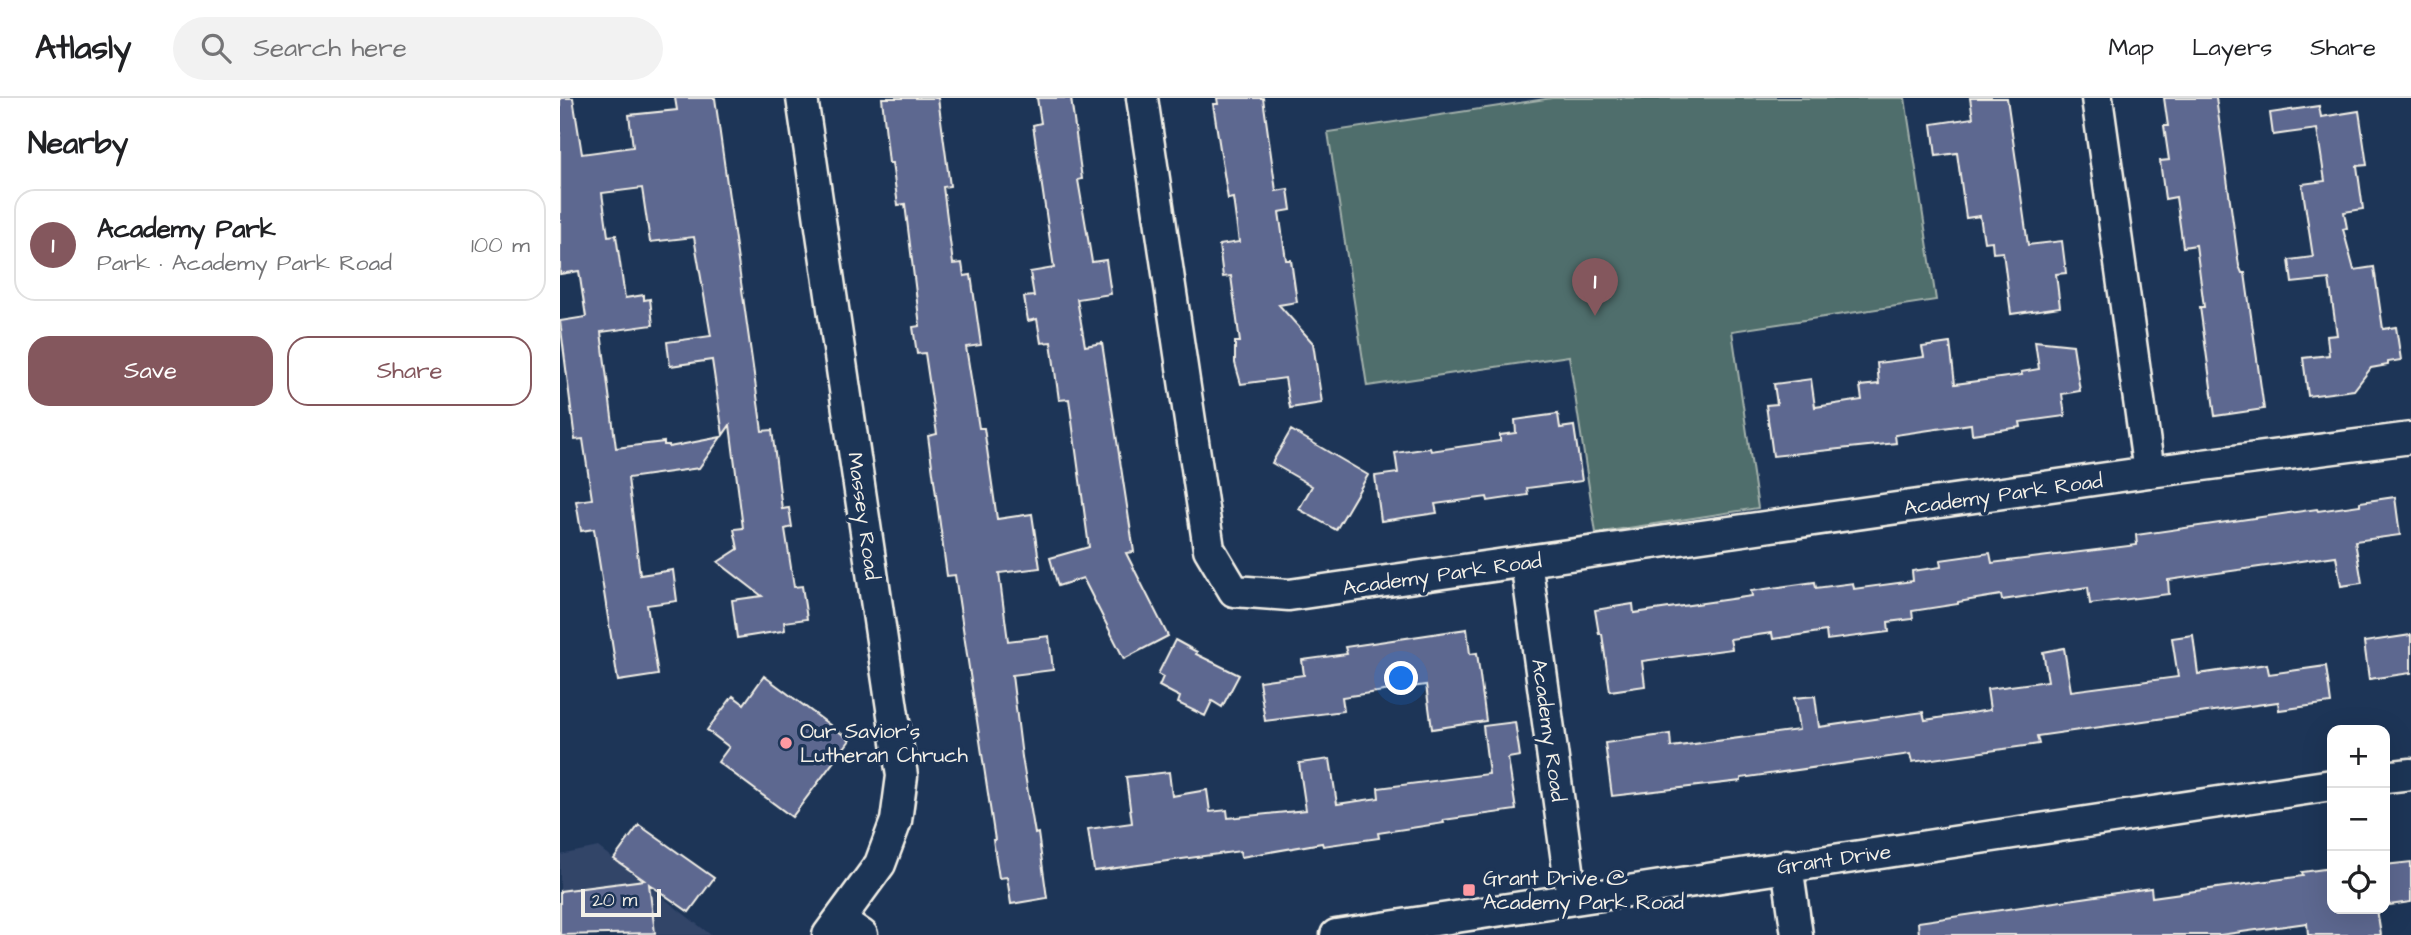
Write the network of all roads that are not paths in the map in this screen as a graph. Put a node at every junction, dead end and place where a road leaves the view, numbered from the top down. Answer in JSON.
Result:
{"nodes":[{"id":1,"x":802,"y":98,"type":"edge"},
{"id":2,"x":1142,"y":98,"type":"edge"},
{"id":3,"x":2097,"y":98,"type":"edge"},
{"id":4,"x":2411,"y":438,"type":"edge"},
{"id":5,"x":2148,"y":472,"type":"junction"},
{"id":6,"x":1527,"y":561,"type":"junction"},
{"id":7,"x":2411,"y":774,"type":"edge"},
{"id":8,"x":2390,"y":776,"type":"edge"},
{"id":9,"x":2327,"y":786,"type":"edge"},
{"id":10,"x":1787,"y":865,"type":"junction"},
{"id":11,"x":1572,"y":898,"type":"junction"},
{"id":12,"x":843,"y":930,"type":"edge"},
{"id":13,"x":1336,"y":935,"type":"edge"},
{"id":14,"x":1797,"y":935,"type":"edge"}],
"edges":[{"from":1,"to":12,"type":"street","name":"Massey Road"},
{"from":2,"to":6,"type":"street","name":"Academy Park Road"},
{"from":3,"to":5,"type":"street"},
{"from":4,"to":5,"type":"street","name":"Academy Park Road"},
{"from":5,"to":6,"type":"street","name":"Academy Park Road"},
{"from":6,"to":11,"type":"street","name":"Academy Road"},
{"from":7,"to":8,"type":"street"},
{"from":9,"to":10,"type":"street","name":"Grant Drive"},
{"from":10,"to":11,"type":"street","name":"Grant Drive"},
{"from":10,"to":14,"type":"street"},
{"from":11,"to":13,"type":"street","name":"Grant Drive"}]}
